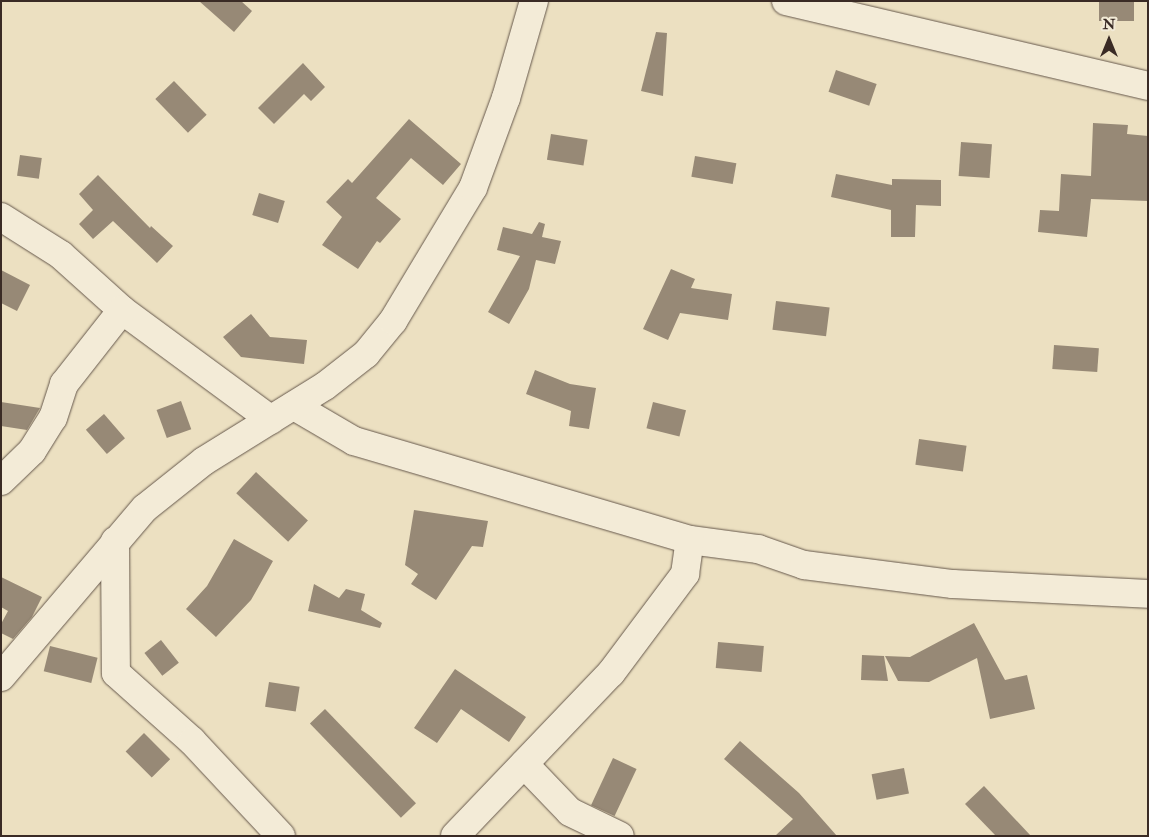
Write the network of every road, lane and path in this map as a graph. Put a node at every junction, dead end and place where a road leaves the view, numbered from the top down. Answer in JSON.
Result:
{"nodes":[{"id":1,"x":534,"y":1,"type":"edge"},
{"id":2,"x":794,"y":2,"type":"edge"},
{"id":3,"x":1148,"y":86,"type":"edge"},
{"id":4,"x":1,"y":217,"type":"edge"},
{"id":5,"x":122,"y":310,"type":"junction"},
{"id":6,"x":294,"y":406,"type":"junction"},
{"id":7,"x":271,"y":420,"type":"junction"},
{"id":8,"x":1,"y":481,"type":"edge"},
{"id":9,"x":690,"y":540,"type":"junction"},
{"id":10,"x":115,"y":541,"type":"junction"},
{"id":11,"x":1148,"y":594,"type":"edge"},
{"id":12,"x":1,"y":677,"type":"edge"},
{"id":13,"x":524,"y":764,"type":"junction"},
{"id":14,"x":281,"y":836,"type":"edge"},
{"id":15,"x":455,"y":836,"type":"edge"},
{"id":16,"x":620,"y":836,"type":"edge"}],
"edges":[{"from":1,"to":6,"type":"street"},
{"from":2,"to":3,"type":"street"},
{"from":4,"to":5,"type":"street"},
{"from":5,"to":7,"type":"street"},
{"from":5,"to":8,"type":"street"},
{"from":6,"to":7,"type":"street"},
{"from":6,"to":9,"type":"street"},
{"from":7,"to":10,"type":"street"},
{"from":9,"to":11,"type":"street"},
{"from":9,"to":13,"type":"street"},
{"from":10,"to":12,"type":"street"},
{"from":10,"to":14,"type":"street"},
{"from":13,"to":15,"type":"street"},
{"from":13,"to":16,"type":"street"}]}
